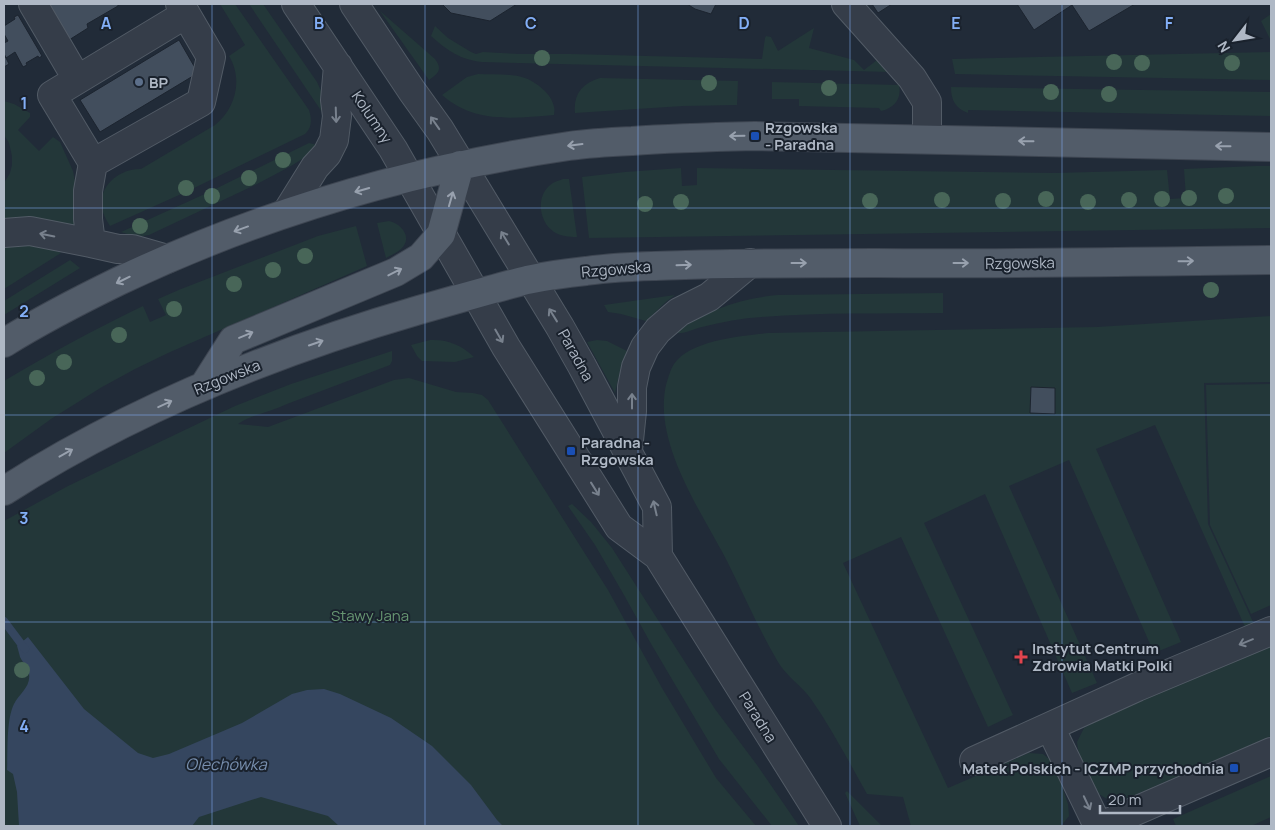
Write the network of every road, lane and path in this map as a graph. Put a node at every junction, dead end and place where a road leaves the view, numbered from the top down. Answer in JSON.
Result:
{"nodes":[{"id":1,"x":33,"y":4,"type":"edge"},
{"id":2,"x":296,"y":4,"type":"edge"},
{"id":3,"x":354,"y":4,"type":"edge"},
{"id":4,"x":846,"y":4,"type":"edge"},
{"id":5,"x":183,"y":9,"type":"edge"},
{"id":6,"x":338,"y":66,"type":"junction"},
{"id":7,"x":77,"y":79,"type":"junction"},
{"id":8,"x":927,"y":139,"type":"junction"},
{"id":9,"x":1271,"y":147,"type":"edge"},
{"id":10,"x":93,"y":163,"type":"junction"},
{"id":11,"x":460,"y":165,"type":"junction"},
{"id":12,"x":409,"y":177,"type":"junction"},
{"id":13,"x":287,"y":212,"type":"junction"},
{"id":14,"x":4,"y":233,"type":"edge"},
{"id":15,"x":441,"y":234,"type":"junction"},
{"id":16,"x":91,"y":243,"type":"junction"},
{"id":17,"x":167,"y":259,"type":"junction"},
{"id":18,"x":1271,"y":260,"type":"edge"},
{"id":19,"x":750,"y":263,"type":"junction"},
{"id":20,"x":531,"y":280,"type":"junction"},
{"id":21,"x":475,"y":294,"type":"junction"},
{"id":22,"x":4,"y":343,"type":"edge"},
{"id":23,"x":205,"y":384,"type":"junction"},
{"id":24,"x":628,"y":450,"type":"junction"},
{"id":25,"x":4,"y":491,"type":"edge"},
{"id":26,"x":658,"y":556,"type":"junction"},
{"id":27,"x":1271,"y":631,"type":"edge"},
{"id":28,"x":1050,"y":727,"type":"junction"},
{"id":29,"x":1271,"y":752,"type":"edge"},
{"id":30,"x":974,"y":761,"type":"dead end"},
{"id":31,"x":826,"y":826,"type":"edge"},
{"id":32,"x":1099,"y":826,"type":"edge"}],
"edges":[{"from":1,"to":7,"type":"street"},
{"from":2,"to":6,"type":"street","name":"Kolumny"},
{"from":11,"to":3,"type":"street","one_way":true},
{"from":4,"to":8,"type":"street"},
{"from":5,"to":7,"type":"street"},
{"from":5,"to":10,"type":"street"},
{"from":6,"to":12,"type":"street","name":"Kolumny"},
{"from":6,"to":13,"type":"street","one_way":true},
{"from":7,"to":10,"type":"street"},
{"from":9,"to":8,"type":"main road","one_way":true},
{"from":8,"to":11,"type":"main road","one_way":true},
{"from":10,"to":16,"type":"street"},
{"from":11,"to":12,"type":"main road"},
{"from":15,"to":11,"type":"main road","one_way":true},
{"from":20,"to":11,"type":"street","name":"Paradna","one_way":true},
{"from":12,"to":13,"type":"main road","one_way":true},
{"from":12,"to":15,"type":"street","name":"Kolumny"},
{"from":13,"to":17,"type":"main road","one_way":true},
{"from":16,"to":14,"type":"street","one_way":true},
{"from":15,"to":21,"type":"street","name":"Paradna"},
{"from":23,"to":15,"type":"main road","one_way":true},
{"from":16,"to":17,"type":"street"},
{"from":17,"to":22,"type":"main road","one_way":true},
{"from":19,"to":18,"type":"main road","name":"Rzgowska","one_way":true},
{"from":20,"to":19,"type":"main road","name":"Rzgowska","one_way":true},
{"from":24,"to":19,"type":"street","one_way":true},
{"from":20,"to":21,"type":"main road","name":"Rzgowska"},
{"from":24,"to":20,"type":"street","name":"Paradna","one_way":true},
{"from":23,"to":21,"type":"main road","name":"Rzgowska","one_way":true},
{"from":21,"to":26,"type":"street","name":"Paradna","one_way":true},
{"from":25,"to":23,"type":"main road","name":"Rzgowska","one_way":true},
{"from":26,"to":24,"type":"street","name":"Paradna","one_way":true},
{"from":26,"to":31,"type":"street","name":"Paradna"},
{"from":27,"to":28,"type":"street","one_way":true},
{"from":28,"to":30,"type":"street"},
{"from":28,"to":32,"type":"street","one_way":true},
{"from":29,"to":32,"type":"street"}]}
